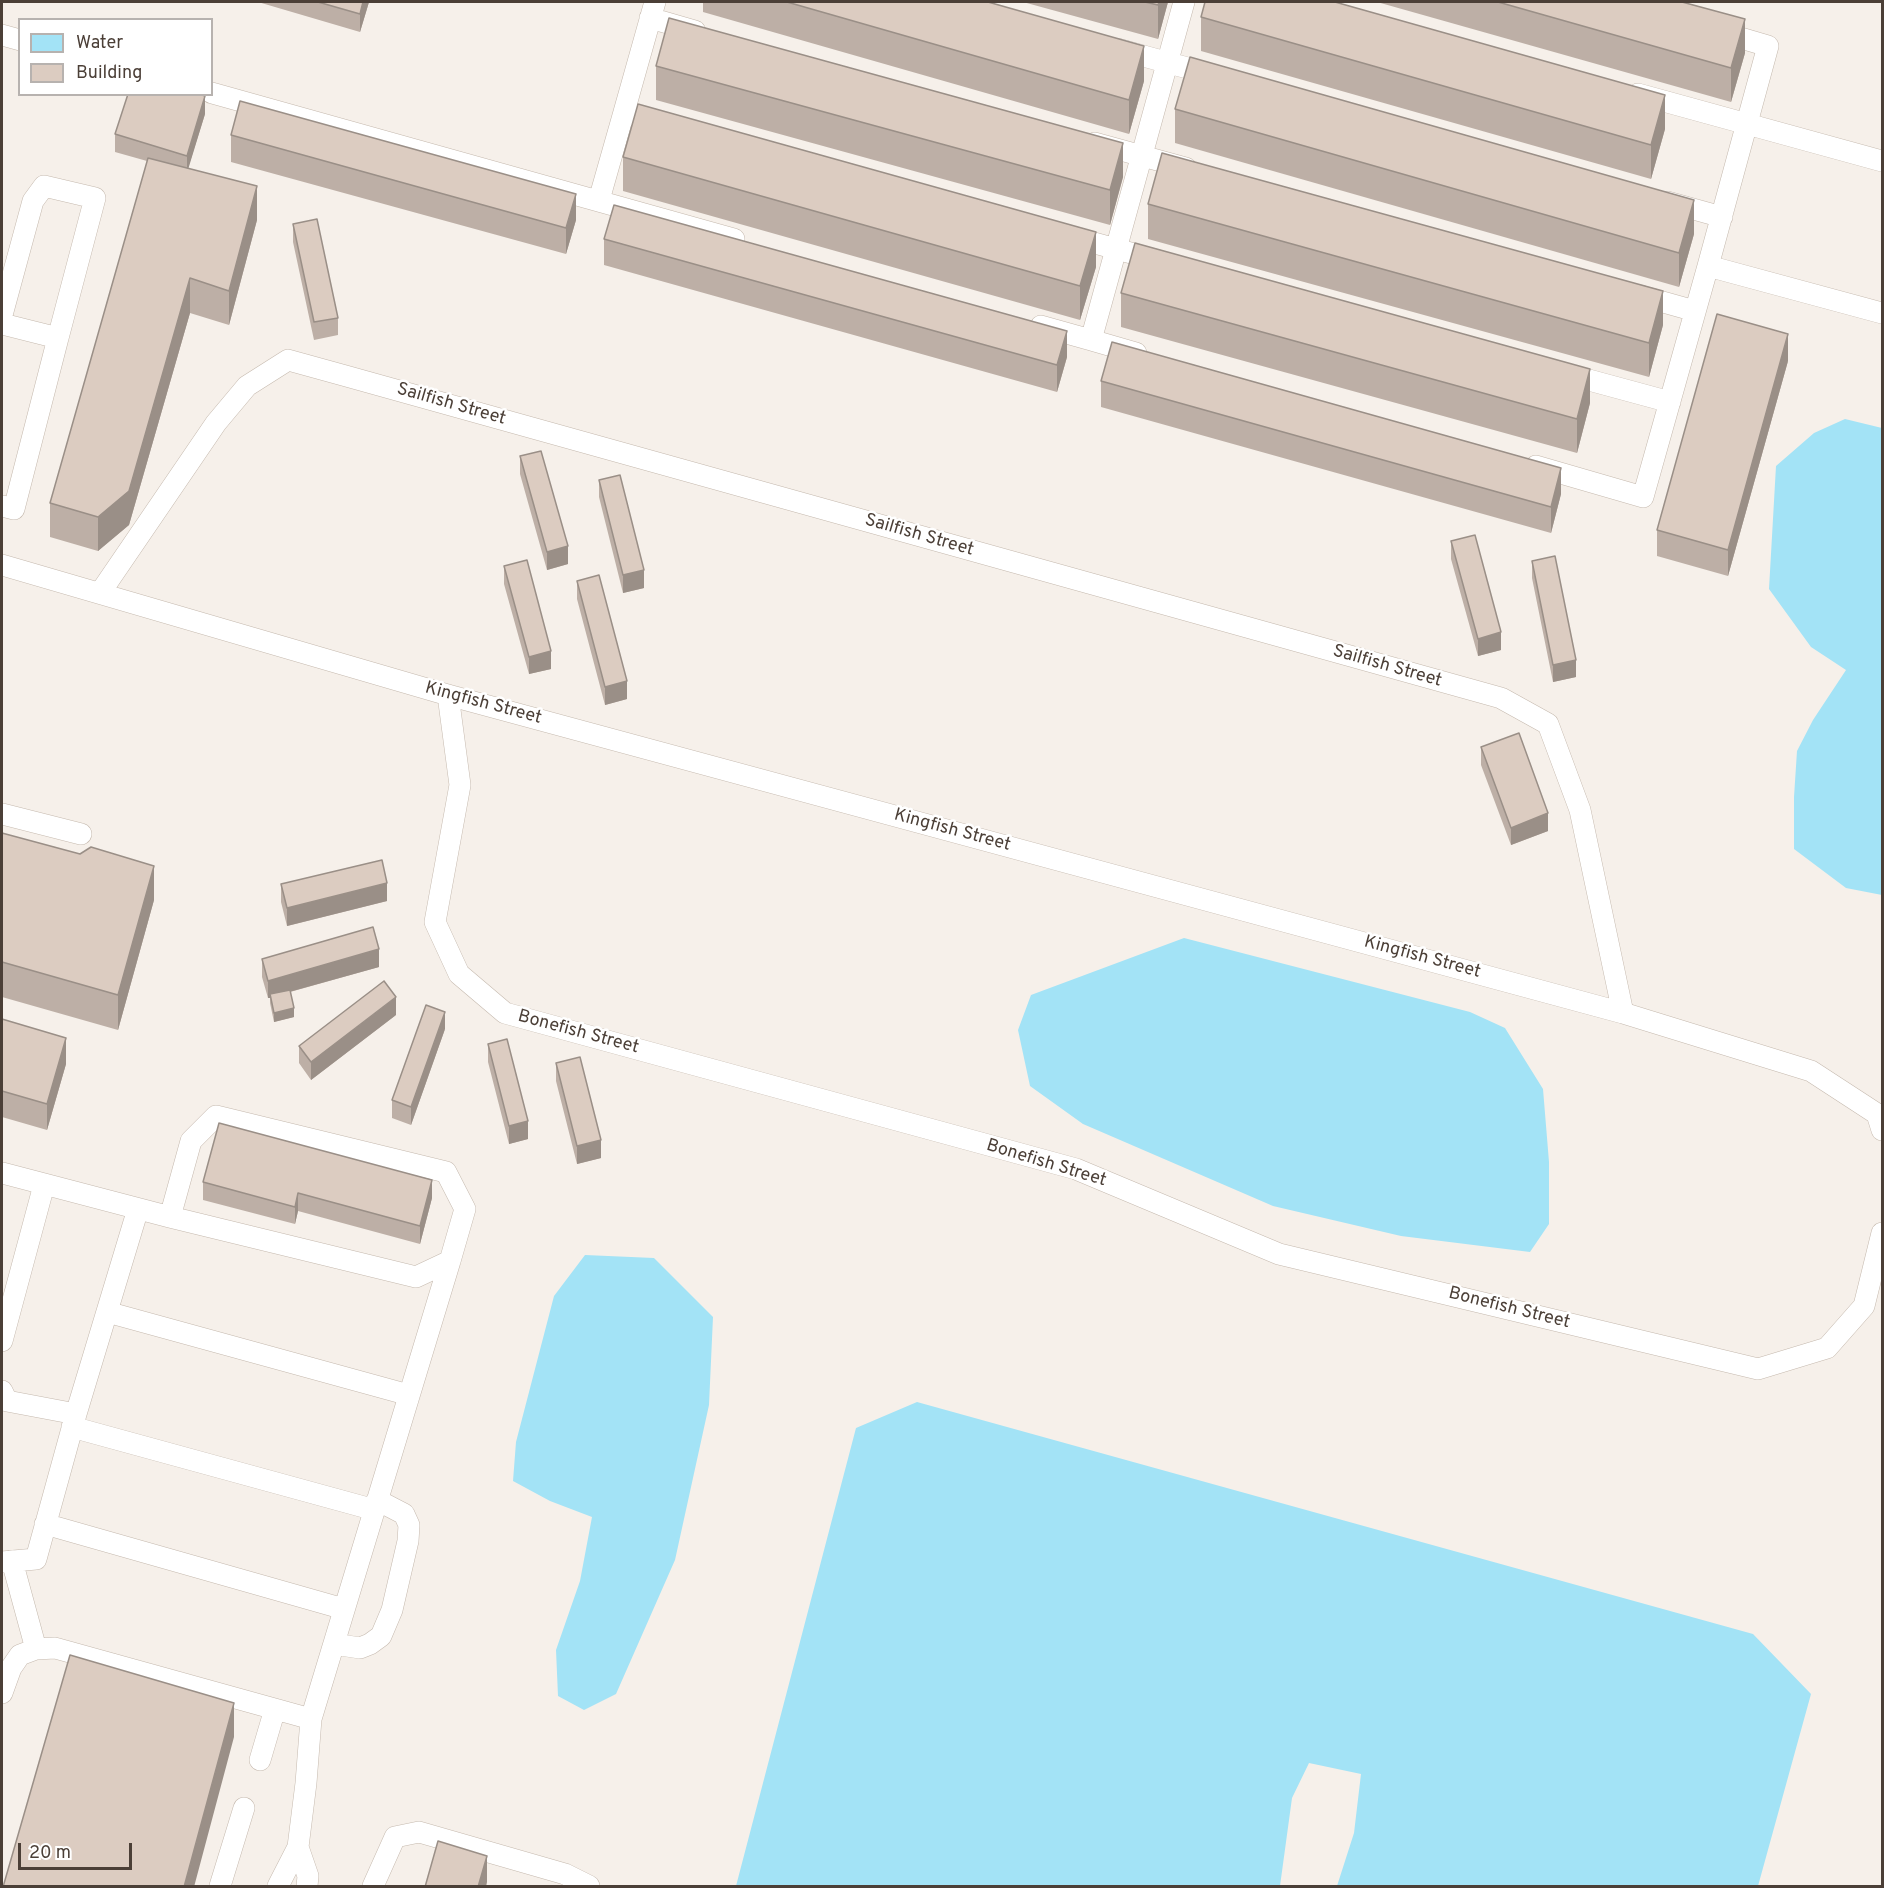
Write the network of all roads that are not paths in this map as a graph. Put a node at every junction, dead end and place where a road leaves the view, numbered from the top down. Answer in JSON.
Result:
{"nodes":[{"id":1,"x":1184,"y":2,"type":"edge"},
{"id":2,"x":653,"y":10,"type":"edge"},
{"id":3,"x":1701,"y":27,"type":"edge"},
{"id":4,"x":2,"y":34,"type":"edge"},
{"id":5,"x":719,"y":37,"type":"edge"},
{"id":6,"x":18,"y":38,"type":"edge"},
{"id":7,"x":1102,"y":45,"type":"edge"},
{"id":8,"x":1168,"y":63,"type":"junction"},
{"id":9,"x":1237,"y":82,"type":"edge"},
{"id":10,"x":1622,"y":90,"type":"edge"},
{"id":11,"x":213,"y":93,"type":"edge"},
{"id":12,"x":624,"y":112,"type":"junction"},
{"id":13,"x":1748,"y":125,"type":"junction"},
{"id":14,"x":681,"y":128,"type":"edge"},
{"id":15,"x":1073,"y":137,"type":"edge"},
{"id":16,"x":1142,"y":156,"type":"junction"},
{"id":17,"x":1882,"y":161,"type":"edge"},
{"id":18,"x":1199,"y":172,"type":"edge"},
{"id":19,"x":1652,"y":197,"type":"edge"},
{"id":20,"x":599,"y":200,"type":"junction"},
{"id":21,"x":1722,"y":216,"type":"junction"},
{"id":22,"x":1048,"y":230,"type":"edge"},
{"id":23,"x":748,"y":243,"type":"edge"},
{"id":24,"x":1116,"y":249,"type":"junction"},
{"id":25,"x":1174,"y":265,"type":"edge"},
{"id":26,"x":1708,"y":266,"type":"junction"},
{"id":27,"x":1614,"y":289,"type":"edge"},
{"id":28,"x":1695,"y":311,"type":"junction"},
{"id":29,"x":1882,"y":313,"type":"edge"},
{"id":30,"x":2,"y":315,"type":"edge"},
{"id":31,"x":1022,"y":321,"type":"edge"},
{"id":32,"x":2,"y":324,"type":"edge"},
{"id":33,"x":58,"y":338,"type":"junction"},
{"id":34,"x":1091,"y":340,"type":"junction"},
{"id":35,"x":1160,"y":360,"type":"edge"},
{"id":36,"x":1543,"y":367,"type":"edge"},
{"id":37,"x":1670,"y":402,"type":"junction"},
{"id":38,"x":1516,"y":461,"type":"edge"},
{"id":39,"x":2,"y":506,"type":"edge"},
{"id":40,"x":2,"y":565,"type":"edge"},
{"id":41,"x":100,"y":593,"type":"junction"},
{"id":42,"x":448,"y":695,"type":"junction"},
{"id":43,"x":2,"y":814,"type":"edge"},
{"id":44,"x":81,"y":834,"type":"dead end"},
{"id":45,"x":1623,"y":1013,"type":"junction"},
{"id":46,"x":1882,"y":1130,"type":"edge"},
{"id":47,"x":2,"y":1173,"type":"edge"},
{"id":48,"x":44,"y":1185,"type":"junction"},
{"id":49,"x":138,"y":1209,"type":"junction"},
{"id":50,"x":170,"y":1217,"type":"junction"},
{"id":51,"x":1882,"y":1233,"type":"edge"},
{"id":52,"x":450,"y":1261,"type":"junction"},
{"id":53,"x":107,"y":1312,"type":"junction"},
{"id":54,"x":2,"y":1341,"type":"edge"},
{"id":55,"x":2,"y":1391,"type":"edge"},
{"id":56,"x":410,"y":1395,"type":"junction"},
{"id":57,"x":74,"y":1421,"type":"junction"},
{"id":58,"x":376,"y":1505,"type":"junction"},
{"id":59,"x":45,"y":1524,"type":"junction"},
{"id":60,"x":7,"y":1562,"type":"edge"},
{"id":61,"x":344,"y":1609,"type":"junction"},
{"id":62,"x":334,"y":1644,"type":"junction"},
{"id":63,"x":36,"y":1649,"type":"junction"},
{"id":64,"x":2,"y":1694,"type":"edge"},
{"id":65,"x":275,"y":1709,"type":"junction"},
{"id":66,"x":311,"y":1719,"type":"junction"},
{"id":67,"x":260,"y":1760,"type":"dead end"},
{"id":68,"x":244,"y":1808,"type":"dead end"},
{"id":69,"x":298,"y":1847,"type":"junction"},
{"id":70,"x":220,"y":1887,"type":"edge"},
{"id":71,"x":278,"y":1887,"type":"edge"},
{"id":72,"x":308,"y":1887,"type":"edge"},
{"id":73,"x":373,"y":1887,"type":"edge"},
{"id":74,"x":589,"y":1887,"type":"edge"}],
"edges":[{"from":1,"to":8,"type":"lane"},
{"from":2,"to":5,"type":"lane"},
{"from":2,"to":12,"type":"lane"},
{"from":3,"to":13,"type":"lane"},
{"from":4,"to":6,"type":"lane"},
{"from":7,"to":8,"type":"lane"},
{"from":8,"to":9,"type":"lane"},
{"from":8,"to":16,"type":"lane"},
{"from":10,"to":13,"type":"lane"},
{"from":11,"to":20,"type":"lane"},
{"from":12,"to":14,"type":"lane"},
{"from":12,"to":20,"type":"lane"},
{"from":13,"to":17,"type":"lane"},
{"from":13,"to":21,"type":"lane"},
{"from":15,"to":16,"type":"lane"},
{"from":16,"to":18,"type":"lane"},
{"from":16,"to":24,"type":"lane"},
{"from":19,"to":21,"type":"lane"},
{"from":20,"to":23,"type":"lane"},
{"from":21,"to":26,"type":"lane"},
{"from":22,"to":24,"type":"lane"},
{"from":24,"to":25,"type":"lane"},
{"from":24,"to":34,"type":"lane"},
{"from":26,"to":28,"type":"lane"},
{"from":26,"to":29,"type":"lane"},
{"from":27,"to":28,"type":"lane"},
{"from":28,"to":37,"type":"lane"},
{"from":30,"to":33,"type":"lane"},
{"from":31,"to":34,"type":"lane"},
{"from":32,"to":33,"type":"lane"},
{"from":33,"to":39,"type":"lane"},
{"from":34,"to":35,"type":"lane"},
{"from":36,"to":37,"type":"lane"},
{"from":37,"to":38,"type":"lane"},
{"from":40,"to":41,"type":"lane","name":"Kingfish Street"},
{"from":41,"to":42,"type":"lane","name":"Kingfish Street"},
{"from":41,"to":45,"type":"lane","name":"Sailfish Street"},
{"from":42,"to":45,"type":"lane","name":"Kingfish Street"},
{"from":42,"to":51,"type":"lane","name":"Bonefish Street"},
{"from":43,"to":44,"type":"lane"},
{"from":45,"to":46,"type":"lane","name":"Kingfish Street"},
{"from":47,"to":48,"type":"lane"},
{"from":48,"to":49,"type":"lane"},
{"from":48,"to":54,"type":"lane"},
{"from":49,"to":50,"type":"lane"},
{"from":49,"to":53,"type":"lane"},
{"from":50,"to":52,"type":"lane"},
{"from":50,"to":52,"type":"lane"},
{"from":52,"to":56,"type":"lane"},
{"from":53,"to":56,"type":"lane"},
{"from":53,"to":57,"type":"lane"},
{"from":55,"to":57,"type":"lane"},
{"from":56,"to":58,"type":"lane"},
{"from":57,"to":58,"type":"lane"},
{"from":57,"to":59,"type":"lane"},
{"from":58,"to":61,"type":"lane"},
{"from":58,"to":62,"type":"lane"},
{"from":59,"to":60,"type":"lane"},
{"from":59,"to":61,"type":"lane"},
{"from":60,"to":63,"type":"lane"},
{"from":61,"to":62,"type":"lane"},
{"from":62,"to":66,"type":"lane"},
{"from":63,"to":64,"type":"lane"},
{"from":63,"to":65,"type":"lane"},
{"from":65,"to":66,"type":"lane"},
{"from":65,"to":67,"type":"lane"},
{"from":66,"to":69,"type":"lane"},
{"from":68,"to":70,"type":"lane"},
{"from":69,"to":71,"type":"lane"},
{"from":69,"to":72,"type":"lane"},
{"from":73,"to":74,"type":"lane"}]}
